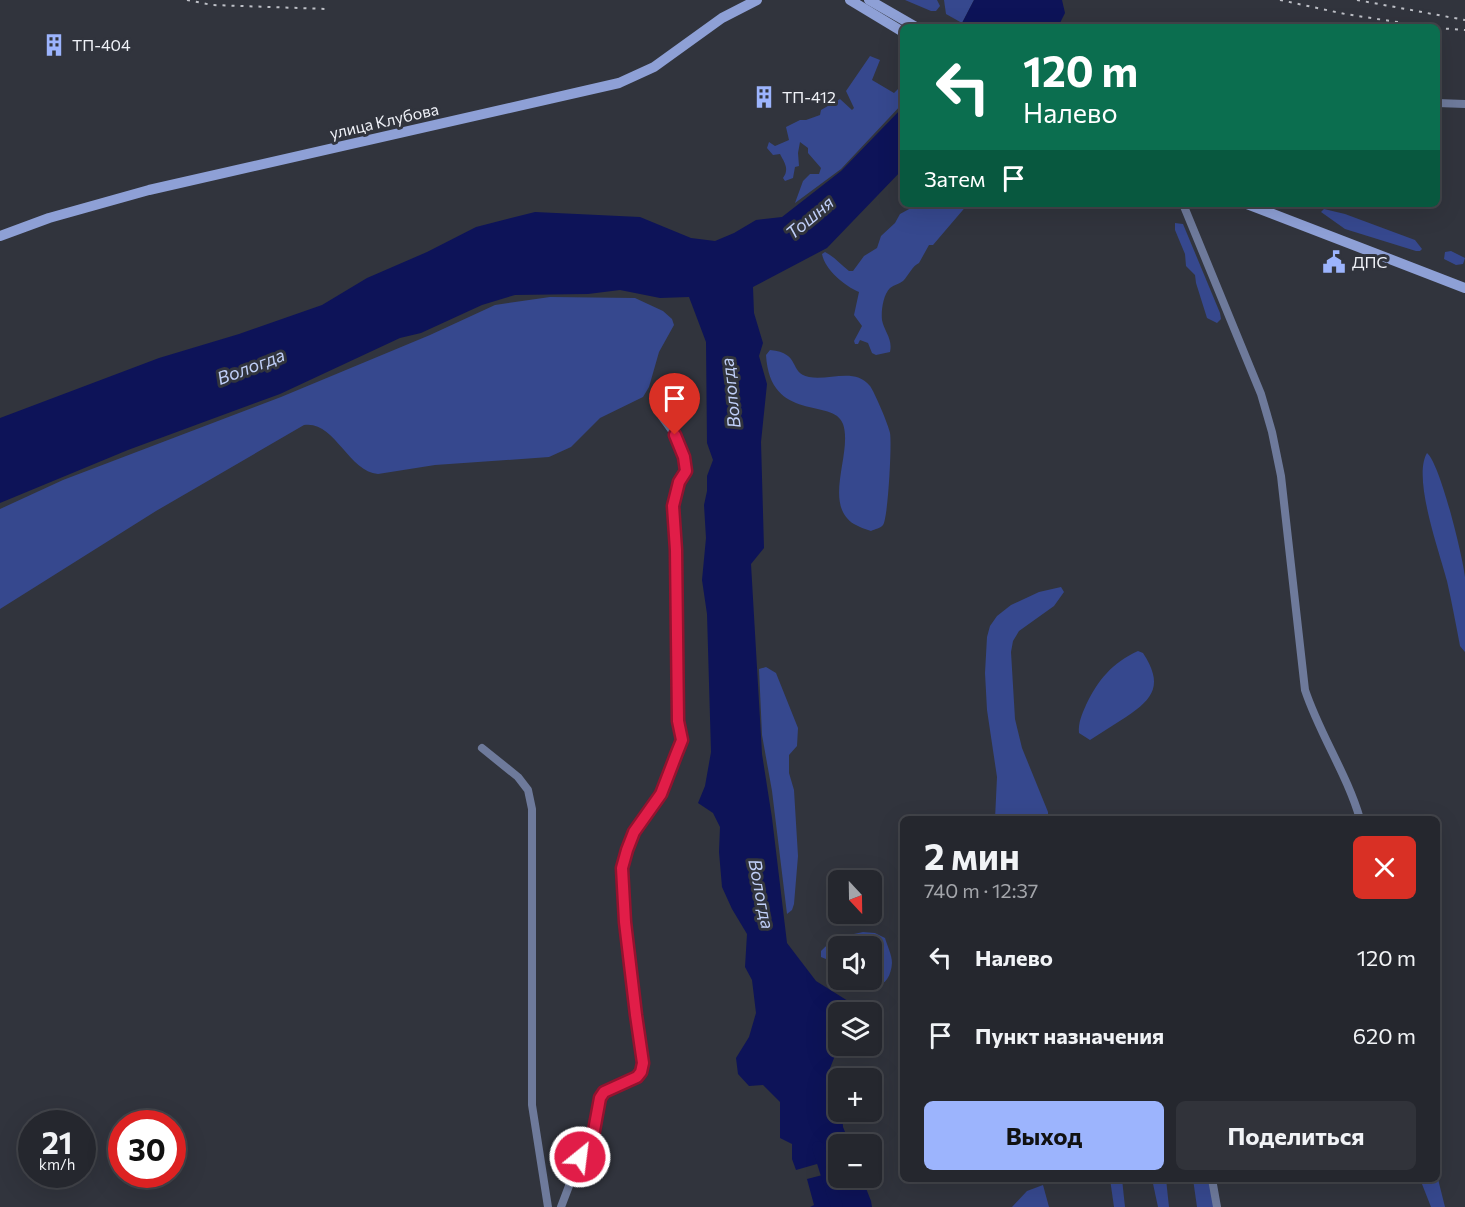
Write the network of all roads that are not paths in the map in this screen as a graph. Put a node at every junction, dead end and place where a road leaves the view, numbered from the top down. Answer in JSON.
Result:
{"nodes":[{"id":1,"x":757,"y":0,"type":"edge"},
{"id":2,"x":850,"y":0,"type":"edge"},
{"id":3,"x":869,"y":0,"type":"edge"},
{"id":4,"x":911,"y":24,"type":"edge"},
{"id":5,"x":900,"y":30,"type":"edge"},
{"id":6,"x":1440,"y":103,"type":"edge"},
{"id":7,"x":1465,"y":104,"type":"edge"},
{"id":8,"x":1184,"y":207,"type":"edge"},
{"id":9,"x":1255,"y":207,"type":"edge"},
{"id":10,"x":0,"y":236,"type":"edge"},
{"id":11,"x":1465,"y":288,"type":"edge"},
{"id":12,"x":662,"y":417,"type":"dead end"},
{"id":13,"x":482,"y":748,"type":"dead end"},
{"id":14,"x":1359,"y":816,"type":"edge"},
{"id":15,"x":1213,"y":1182,"type":"edge"},
{"id":16,"x":548,"y":1207,"type":"edge"},
{"id":17,"x":561,"y":1207,"type":"edge"},
{"id":18,"x":1217,"y":1207,"type":"edge"}],
"edges":[{"from":1,"to":10,"type":"main road","name":"улица Клубова"},
{"from":2,"to":5,"type":"main road"},
{"from":3,"to":4,"type":"main road"},
{"from":6,"to":7,"type":"street"},
{"from":8,"to":14,"type":"street"},
{"from":9,"to":11,"type":"main road"},
{"from":12,"to":17,"type":"street"},
{"from":13,"to":16,"type":"street"},
{"from":15,"to":18,"type":"street"}]}
